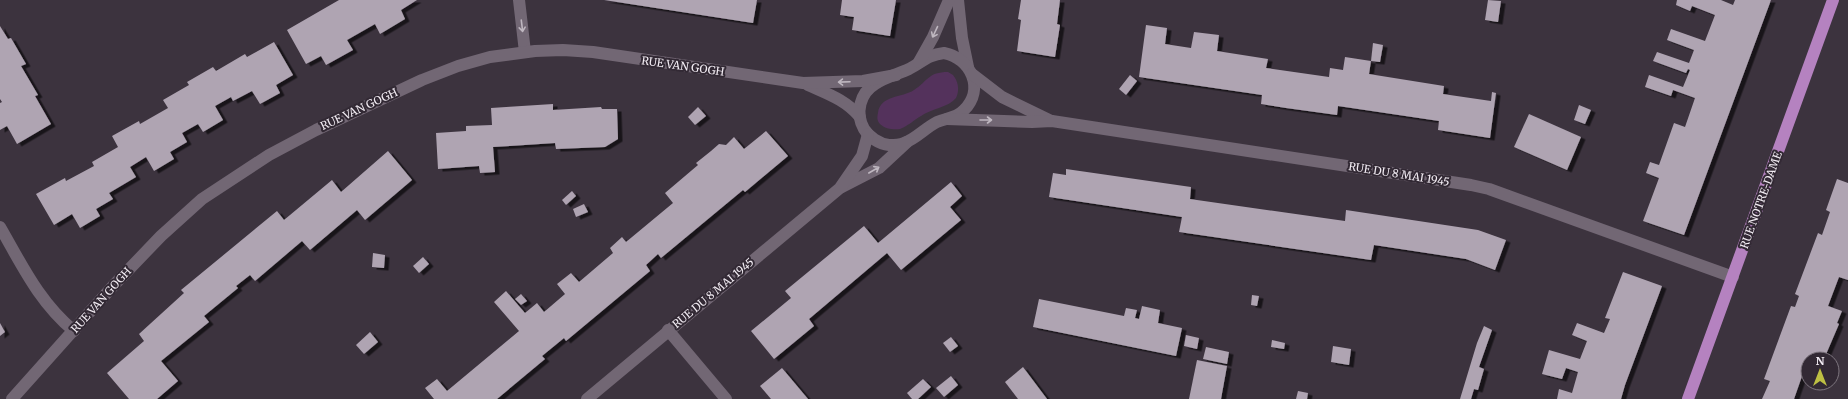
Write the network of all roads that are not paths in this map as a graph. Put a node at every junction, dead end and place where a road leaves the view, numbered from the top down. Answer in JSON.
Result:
{"nodes":[{"id":1,"x":519,"y":0,"type":"edge"},
{"id":2,"x":949,"y":0,"type":"edge"},
{"id":3,"x":958,"y":0,"type":"edge"},
{"id":4,"x":1834,"y":0,"type":"edge"},
{"id":5,"x":525,"y":52,"type":"junction"},
{"id":6,"x":918,"y":63,"type":"junction"},
{"id":7,"x":970,"y":70,"type":"junction"},
{"id":8,"x":896,"y":75,"type":"junction"},
{"id":9,"x":803,"y":83,"type":"junction"},
{"id":10,"x":860,"y":117,"type":"junction"},
{"id":11,"x":947,"y":119,"type":"junction"},
{"id":12,"x":1052,"y":122,"type":"junction"},
{"id":13,"x":868,"y":134,"type":"junction"},
{"id":14,"x":909,"y":141,"type":"junction"},
{"id":15,"x":840,"y":188,"type":"junction"},
{"id":16,"x":0,"y":227,"type":"edge"},
{"id":17,"x":1733,"y":277,"type":"junction"},
{"id":18,"x":668,"y":330,"type":"junction"},
{"id":19,"x":74,"y":331,"type":"junction"},
{"id":20,"x":12,"y":399,"type":"edge"},
{"id":21,"x":587,"y":399,"type":"edge"},
{"id":22,"x":726,"y":399,"type":"edge"},
{"id":23,"x":1688,"y":399,"type":"edge"}],
"edges":[{"from":1,"to":5,"type":"street","one_way":true},
{"from":2,"to":6,"type":"street","one_way":true},
{"from":3,"to":7,"type":"street","name":"RUE DU 8 MAI 1945"},
{"from":4,"to":17,"type":"main road","name":"RUE NOTRE-DAME"},
{"from":5,"to":9,"type":"street","name":"RUE VAN GOGH"},
{"from":5,"to":19,"type":"street","name":"RUE VAN GOGH"},
{"from":6,"to":7,"type":"street","name":"RUE DU 8 MAI 1945"},
{"from":6,"to":8,"type":"street","name":"RUE DU 8 MAI 1945"},
{"from":7,"to":11,"type":"street","name":"RUE DU 8 MAI 1945"},
{"from":7,"to":12,"type":"street","name":"RUE DU 8 MAI 1945"},
{"from":8,"to":9,"type":"street","name":"RUE VAN GOGH","one_way":true},
{"from":8,"to":10,"type":"street"},
{"from":9,"to":10,"type":"street","name":"RUE VAN GOGH"},
{"from":10,"to":13,"type":"street","name":"RUE VAN GOGH"},
{"from":11,"to":12,"type":"street","name":"RUE DU 8 MAI 1945","one_way":true},
{"from":11,"to":14,"type":"street","name":"RUE DU 8 MAI 1945"},
{"from":12,"to":17,"type":"street","name":"RUE DU 8 MAI 1945"},
{"from":13,"to":14,"type":"street"},
{"from":13,"to":15,"type":"street","name":"RUE DU 8 MAI 1945"},
{"from":15,"to":14,"type":"street","name":"RUE DU 8 MAI 1945","one_way":true},
{"from":15,"to":18,"type":"street","name":"RUE DU 8 MAI 1945"},
{"from":16,"to":19,"type":"street"},
{"from":17,"to":23,"type":"main road","name":"RUE NOTRE-DAME"},
{"from":18,"to":21,"type":"street","name":"RUE DU 8 MAI 1945"},
{"from":18,"to":22,"type":"street"},
{"from":19,"to":20,"type":"street","name":"RUE VAN GOGH"}]}
